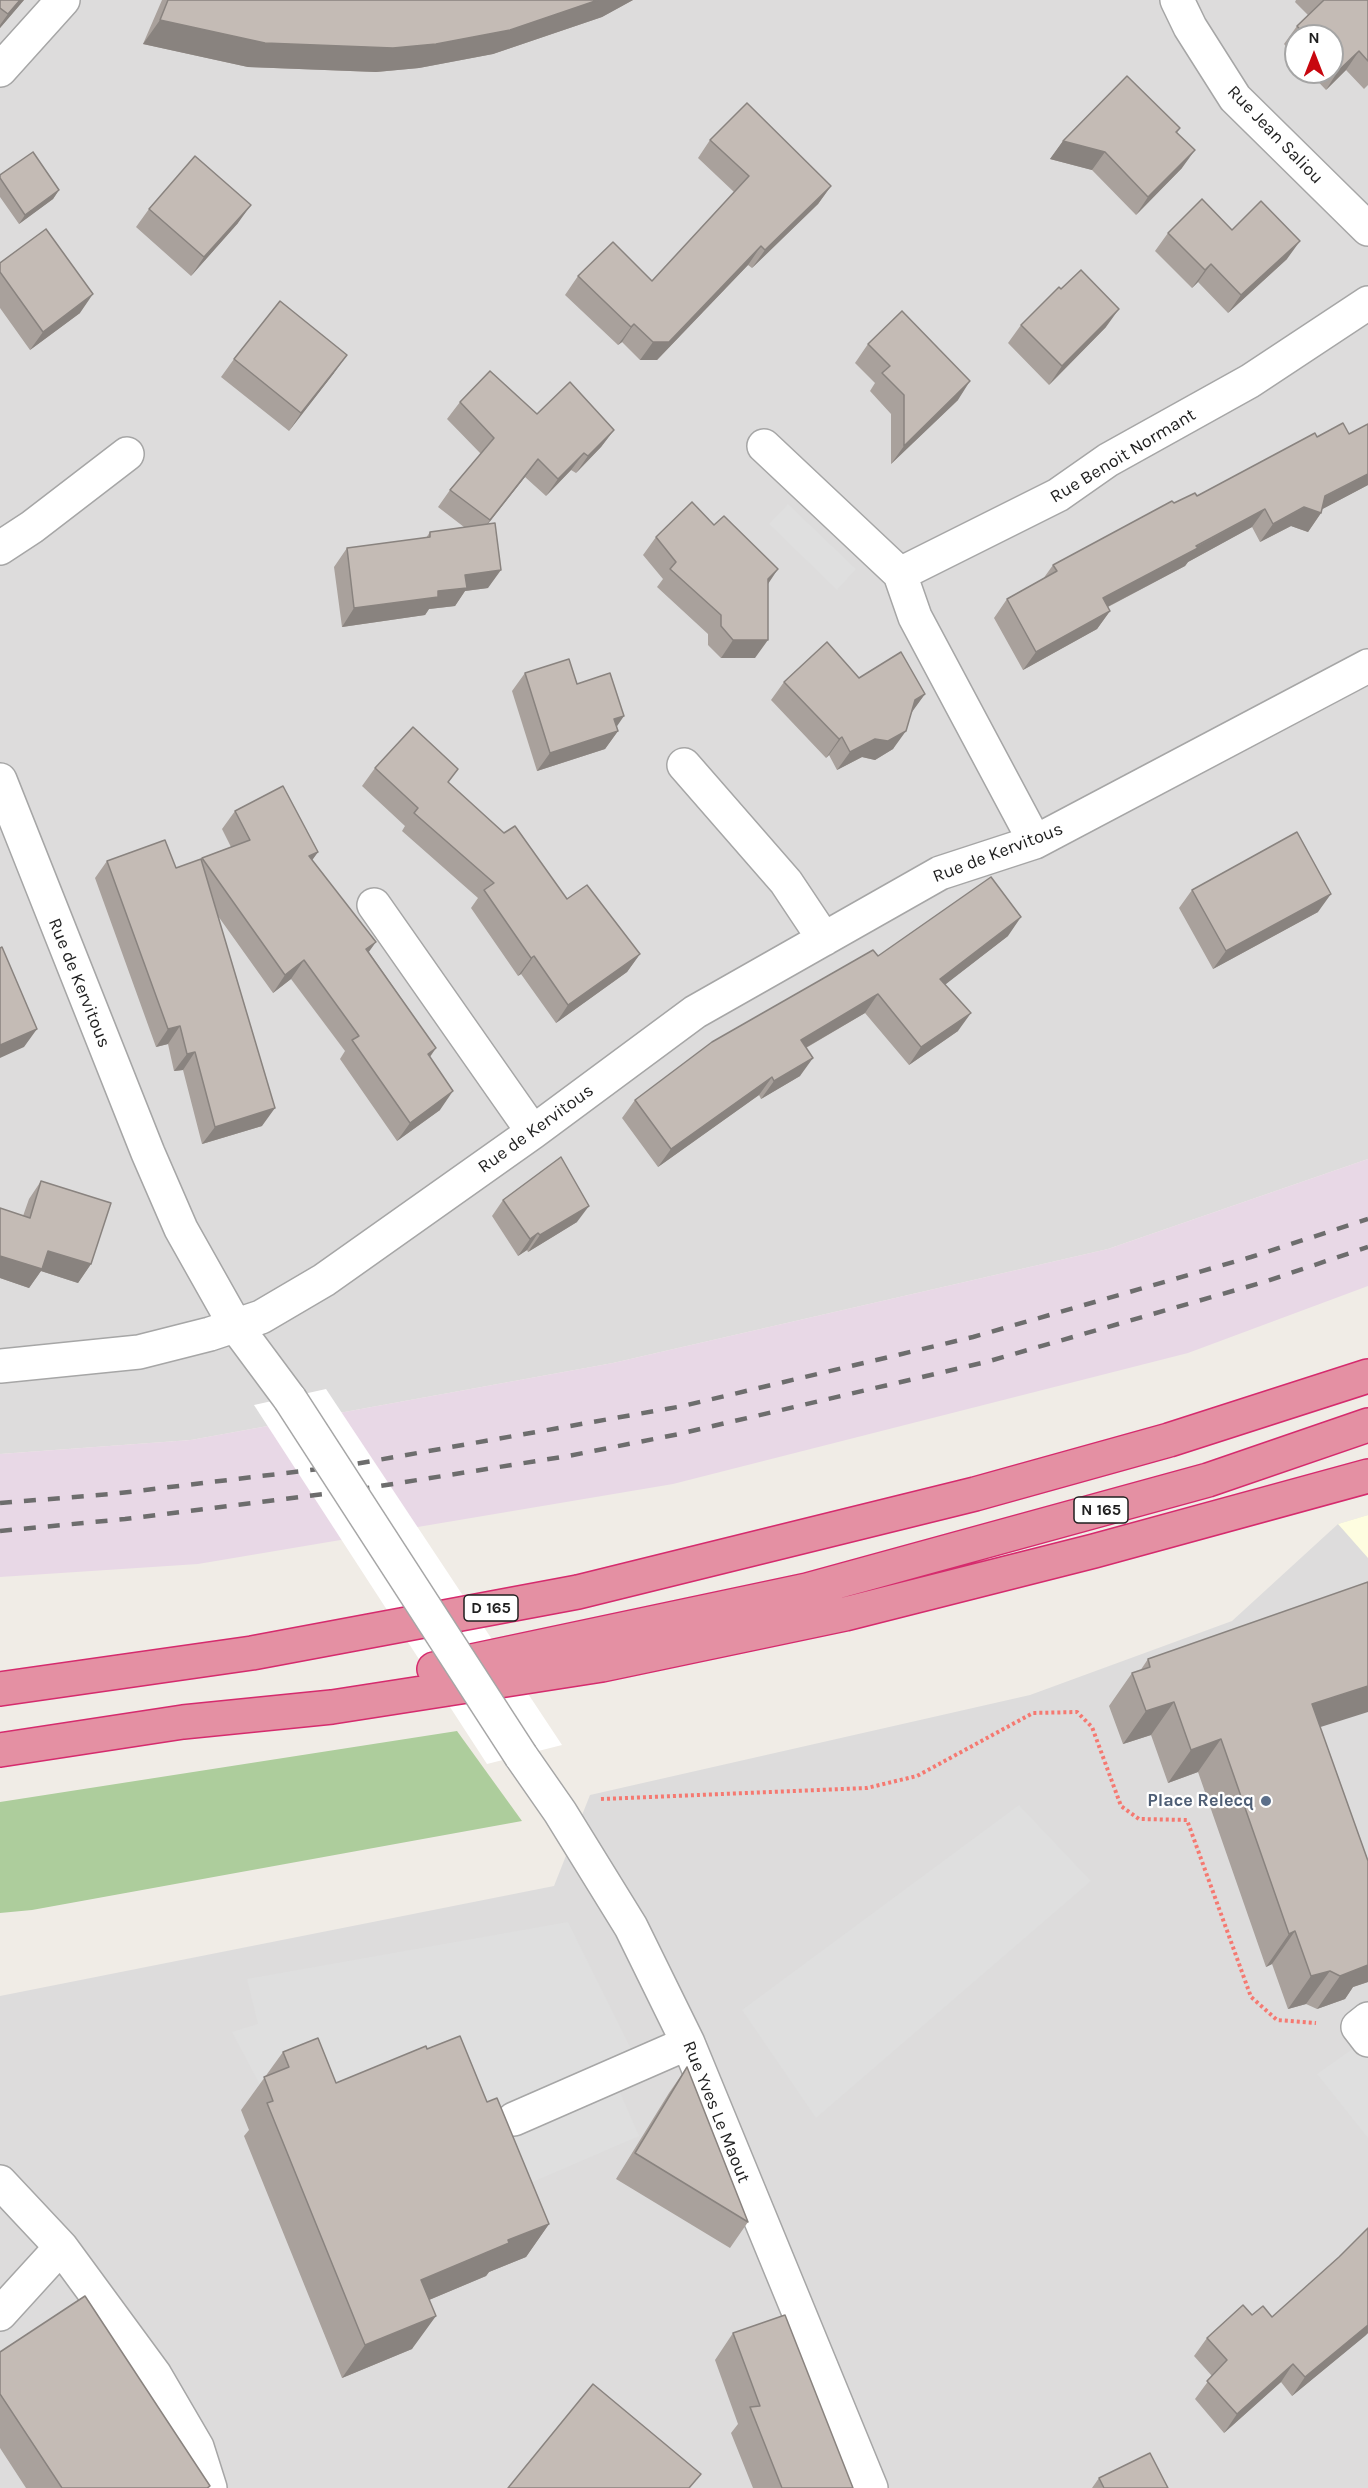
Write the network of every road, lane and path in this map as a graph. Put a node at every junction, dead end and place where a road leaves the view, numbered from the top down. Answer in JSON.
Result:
{"nodes":[{"id":1,"x":1177,"y":0,"type":"edge"},
{"id":2,"x":63,"y":1,"type":"edge"},
{"id":3,"x":0,"y":70,"type":"edge"},
{"id":4,"x":1368,"y":229,"type":"edge"},
{"id":5,"x":1368,"y":303,"type":"edge"},
{"id":6,"x":764,"y":446,"type":"dead end"},
{"id":7,"x":127,"y":454,"type":"dead end"},
{"id":8,"x":0,"y":548,"type":"edge"},
{"id":9,"x":900,"y":574,"type":"junction"},
{"id":10,"x":1368,"y":666,"type":"edge"},
{"id":11,"x":684,"y":765,"type":"dead end"},
{"id":12,"x":0,"y":780,"type":"edge"},
{"id":13,"x":1035,"y":842,"type":"junction"},
{"id":14,"x":374,"y":905,"type":"dead end"},
{"id":15,"x":824,"y":939,"type":"junction"},
{"id":16,"x":533,"y":1132,"type":"junction"},
{"id":17,"x":235,"y":1325,"type":"junction"},
{"id":18,"x":1368,"y":1352,"type":"edge"},
{"id":19,"x":0,"y":1366,"type":"edge"},
{"id":20,"x":1368,"y":1376,"type":"edge"},
{"id":21,"x":1368,"y":1425,"type":"edge"},
{"id":22,"x":1169,"y":1440,"type":"junction"},
{"id":23,"x":1368,"y":1476,"type":"edge"},
{"id":24,"x":0,"y":1689,"type":"edge"},
{"id":25,"x":183,"y":1722,"type":"junction"},
{"id":26,"x":0,"y":1750,"type":"edge"},
{"id":27,"x":560,"y":1812,"type":"junction"},
{"id":28,"x":1365,"y":2029,"type":"edge"},
{"id":29,"x":688,"y":2043,"type":"junction"},
{"id":30,"x":514,"y":2119,"type":"dead end"},
{"id":31,"x":0,"y":2182,"type":"edge"},
{"id":32,"x":61,"y":2247,"type":"junction"},
{"id":33,"x":0,"y":2314,"type":"edge"},
{"id":34,"x":210,"y":2488,"type":"edge"},
{"id":35,"x":870,"y":2488,"type":"edge"}],
"edges":[{"from":1,"to":4,"type":"street","name":"Rue Jean Saliou"},
{"from":2,"to":3,"type":"street"},
{"from":5,"to":9,"type":"street","name":"Rue Benoit Normant"},
{"from":6,"to":9,"type":"street"},
{"from":7,"to":8,"type":"street"},
{"from":9,"to":13,"type":"street"},
{"from":10,"to":13,"type":"street","name":"Rue de Kervitous"},
{"from":11,"to":15,"type":"street"},
{"from":12,"to":17,"type":"street","name":"Rue de Kervitous"},
{"from":13,"to":15,"type":"street","name":"Rue de Kervitous"},
{"from":14,"to":16,"type":"street"},
{"from":15,"to":16,"type":"street","name":"Rue de Kervitous"},
{"from":16,"to":17,"type":"street","name":"Rue de Kervitous"},
{"from":17,"to":19,"type":"street"},
{"from":17,"to":27,"type":"street","name":"Rue Yves Le Maout","bridge":true},
{"from":18,"to":22,"type":"highway"},
{"from":20,"to":22,"type":"highway"},
{"from":21,"to":25,"type":"highway","number":"N 165"},
{"from":22,"to":24,"type":"highway","number":"D 165"},
{"from":23,"to":25,"type":"highway"},
{"from":25,"to":26,"type":"highway"},
{"from":27,"to":28,"type":"path"},
{"from":27,"to":29,"type":"street","name":"Rue Yves Le Maout"},
{"from":29,"to":30,"type":"street"},
{"from":29,"to":35,"type":"street","name":"Rue Yves Le Maout"},
{"from":31,"to":32,"type":"street"},
{"from":32,"to":33,"type":"street"},
{"from":32,"to":34,"type":"street"}]}
